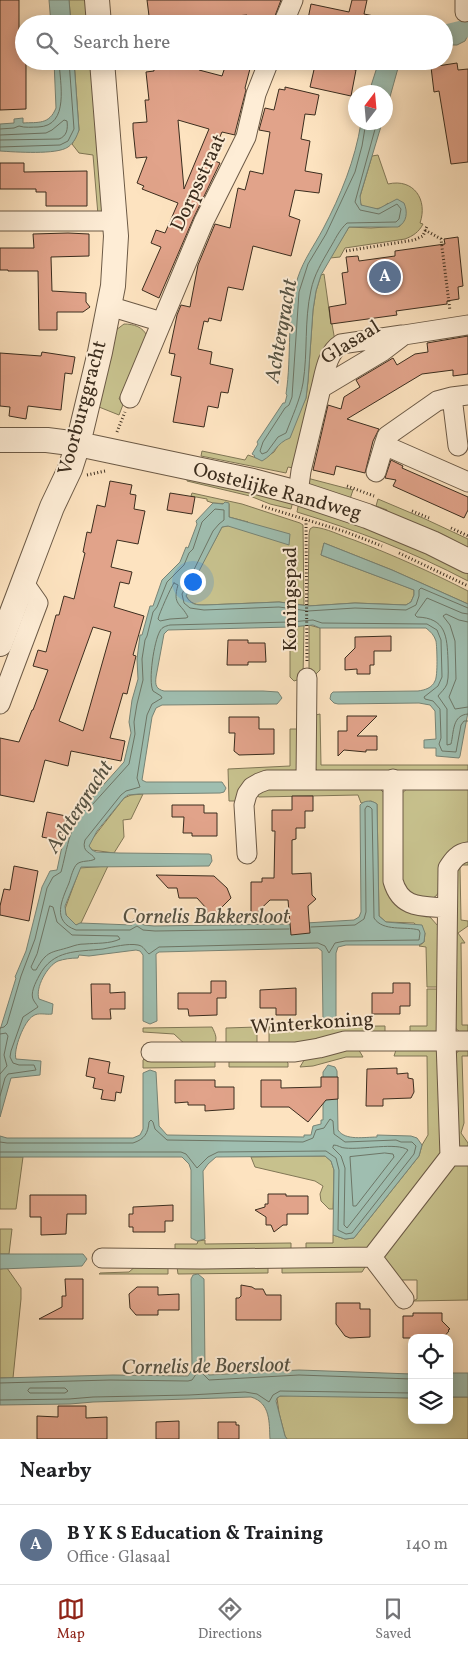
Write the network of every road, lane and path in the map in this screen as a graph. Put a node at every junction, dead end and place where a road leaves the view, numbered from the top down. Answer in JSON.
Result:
{"nodes":[{"id":1,"x":97,"y":0,"type":"edge"},
{"id":2,"x":293,"y":0,"type":"edge"},
{"id":3,"x":98,"y":15,"type":"edge"},
{"id":4,"x":287,"y":15,"type":"edge"},
{"id":5,"x":103,"y":70,"type":"edge"},
{"id":6,"x":265,"y":70,"type":"edge"},
{"id":7,"x":0,"y":221,"type":"edge"},
{"id":8,"x":114,"y":221,"type":"junction"},
{"id":9,"x":346,"y":251,"type":"dead end"},
{"id":10,"x":109,"y":306,"type":"junction"},
{"id":11,"x":162,"y":322,"type":"junction"},
{"id":12,"x":460,"y":326,"type":"edge"},
{"id":13,"x":404,"y":335,"type":"junction"},
{"id":14,"x":321,"y":388,"type":"junction"},
{"id":15,"x":460,"y":396,"type":"edge"},
{"id":16,"x":130,"y":398,"type":"dead end"},
{"id":17,"x":0,"y":440,"type":"edge"},
{"id":18,"x":78,"y":444,"type":"junction"},
{"id":19,"x":384,"y":445,"type":"junction"},
{"id":20,"x":458,"y":446,"type":"dead end"},
{"id":21,"x":376,"y":472,"type":"dead end"},
{"id":22,"x":468,"y":482,"type":"edge"},
{"id":23,"x":296,"y":504,"type":"junction"},
{"id":24,"x":306,"y":520,"type":"junction"},
{"id":25,"x":391,"y":549,"type":"dead end"},
{"id":26,"x":398,"y":552,"type":"dead end"},
{"id":27,"x":468,"y":561,"type":"edge"},
{"id":28,"x":24,"y":583,"type":"junction"},
{"id":29,"x":468,"y":586,"type":"edge"},
{"id":30,"x":0,"y":644,"type":"edge"},
{"id":31,"x":307,"y":678,"type":"joint"},
{"id":32,"x":0,"y":704,"type":"edge"},
{"id":33,"x":393,"y":779,"type":"junction"},
{"id":34,"x":306,"y":780,"type":"junction"},
{"id":35,"x":468,"y":780,"type":"edge"},
{"id":36,"x":468,"y":852,"type":"edge"},
{"id":37,"x":247,"y":854,"type":"dead end"},
{"id":38,"x":446,"y":908,"type":"junction"},
{"id":39,"x":446,"y":1041,"type":"junction"},
{"id":40,"x":468,"y":1041,"type":"edge"},
{"id":41,"x":150,"y":1052,"type":"dead end"},
{"id":42,"x":459,"y":1156,"type":"edge"},
{"id":43,"x":372,"y":1257,"type":"junction"},
{"id":44,"x":102,"y":1258,"type":"dead end"},
{"id":45,"x":404,"y":1299,"type":"dead end"}],
"edges":[{"from":1,"to":3,"type":"street"},
{"from":2,"to":4,"type":"street"},
{"from":5,"to":8,"type":"street","name":"Voorburggracht"},
{"from":6,"to":11,"type":"street","name":"Dorpsstraat"},
{"from":7,"to":8,"type":"street"},
{"from":8,"to":10,"type":"street","name":"Voorburggracht"},
{"from":9,"to":12,"type":"path"},
{"from":10,"to":11,"type":"street"},
{"from":10,"to":18,"type":"street","name":"Voorburggracht"},
{"from":11,"to":16,"type":"street","name":"Dorpsstraat"},
{"from":12,"to":13,"type":"street","name":"Glasaal"},
{"from":13,"to":14,"type":"street","name":"Glasaal"},
{"from":13,"to":14,"type":"street","name":"Glasaal"},
{"from":14,"to":23,"type":"street","name":"Glasaal"},
{"from":15,"to":19,"type":"street"},
{"from":15,"to":20,"type":"street"},
{"from":17,"to":18,"type":"street","name":"Oostelijke Randweg"},
{"from":18,"to":23,"type":"street","name":"Oostelijke Randweg"},
{"from":18,"to":28,"type":"street","name":"Voorburggracht"},
{"from":19,"to":21,"type":"street"},
{"from":19,"to":22,"type":"street"},
{"from":23,"to":24,"type":"path"},
{"from":23,"to":27,"type":"street","name":"Oostelijke Randweg"},
{"from":24,"to":25,"type":"path"},
{"from":24,"to":31,"type":"path","name":"Koningspad"},
{"from":26,"to":29,"type":"path"},
{"from":28,"to":30,"type":"street","name":"Voorburggracht"},
{"from":28,"to":32,"type":"street"},
{"from":31,"to":34,"type":"street"},
{"from":33,"to":34,"type":"street"},
{"from":33,"to":35,"type":"street"},
{"from":33,"to":38,"type":"street"},
{"from":34,"to":37,"type":"street"},
{"from":36,"to":38,"type":"street"},
{"from":38,"to":39,"type":"street"},
{"from":39,"to":40,"type":"street","name":"Winterkoning"},
{"from":39,"to":41,"type":"street","name":"Winterkoning"},
{"from":39,"to":42,"type":"street"},
{"from":42,"to":43,"type":"street"},
{"from":43,"to":44,"type":"street"},
{"from":43,"to":45,"type":"street"}]}
